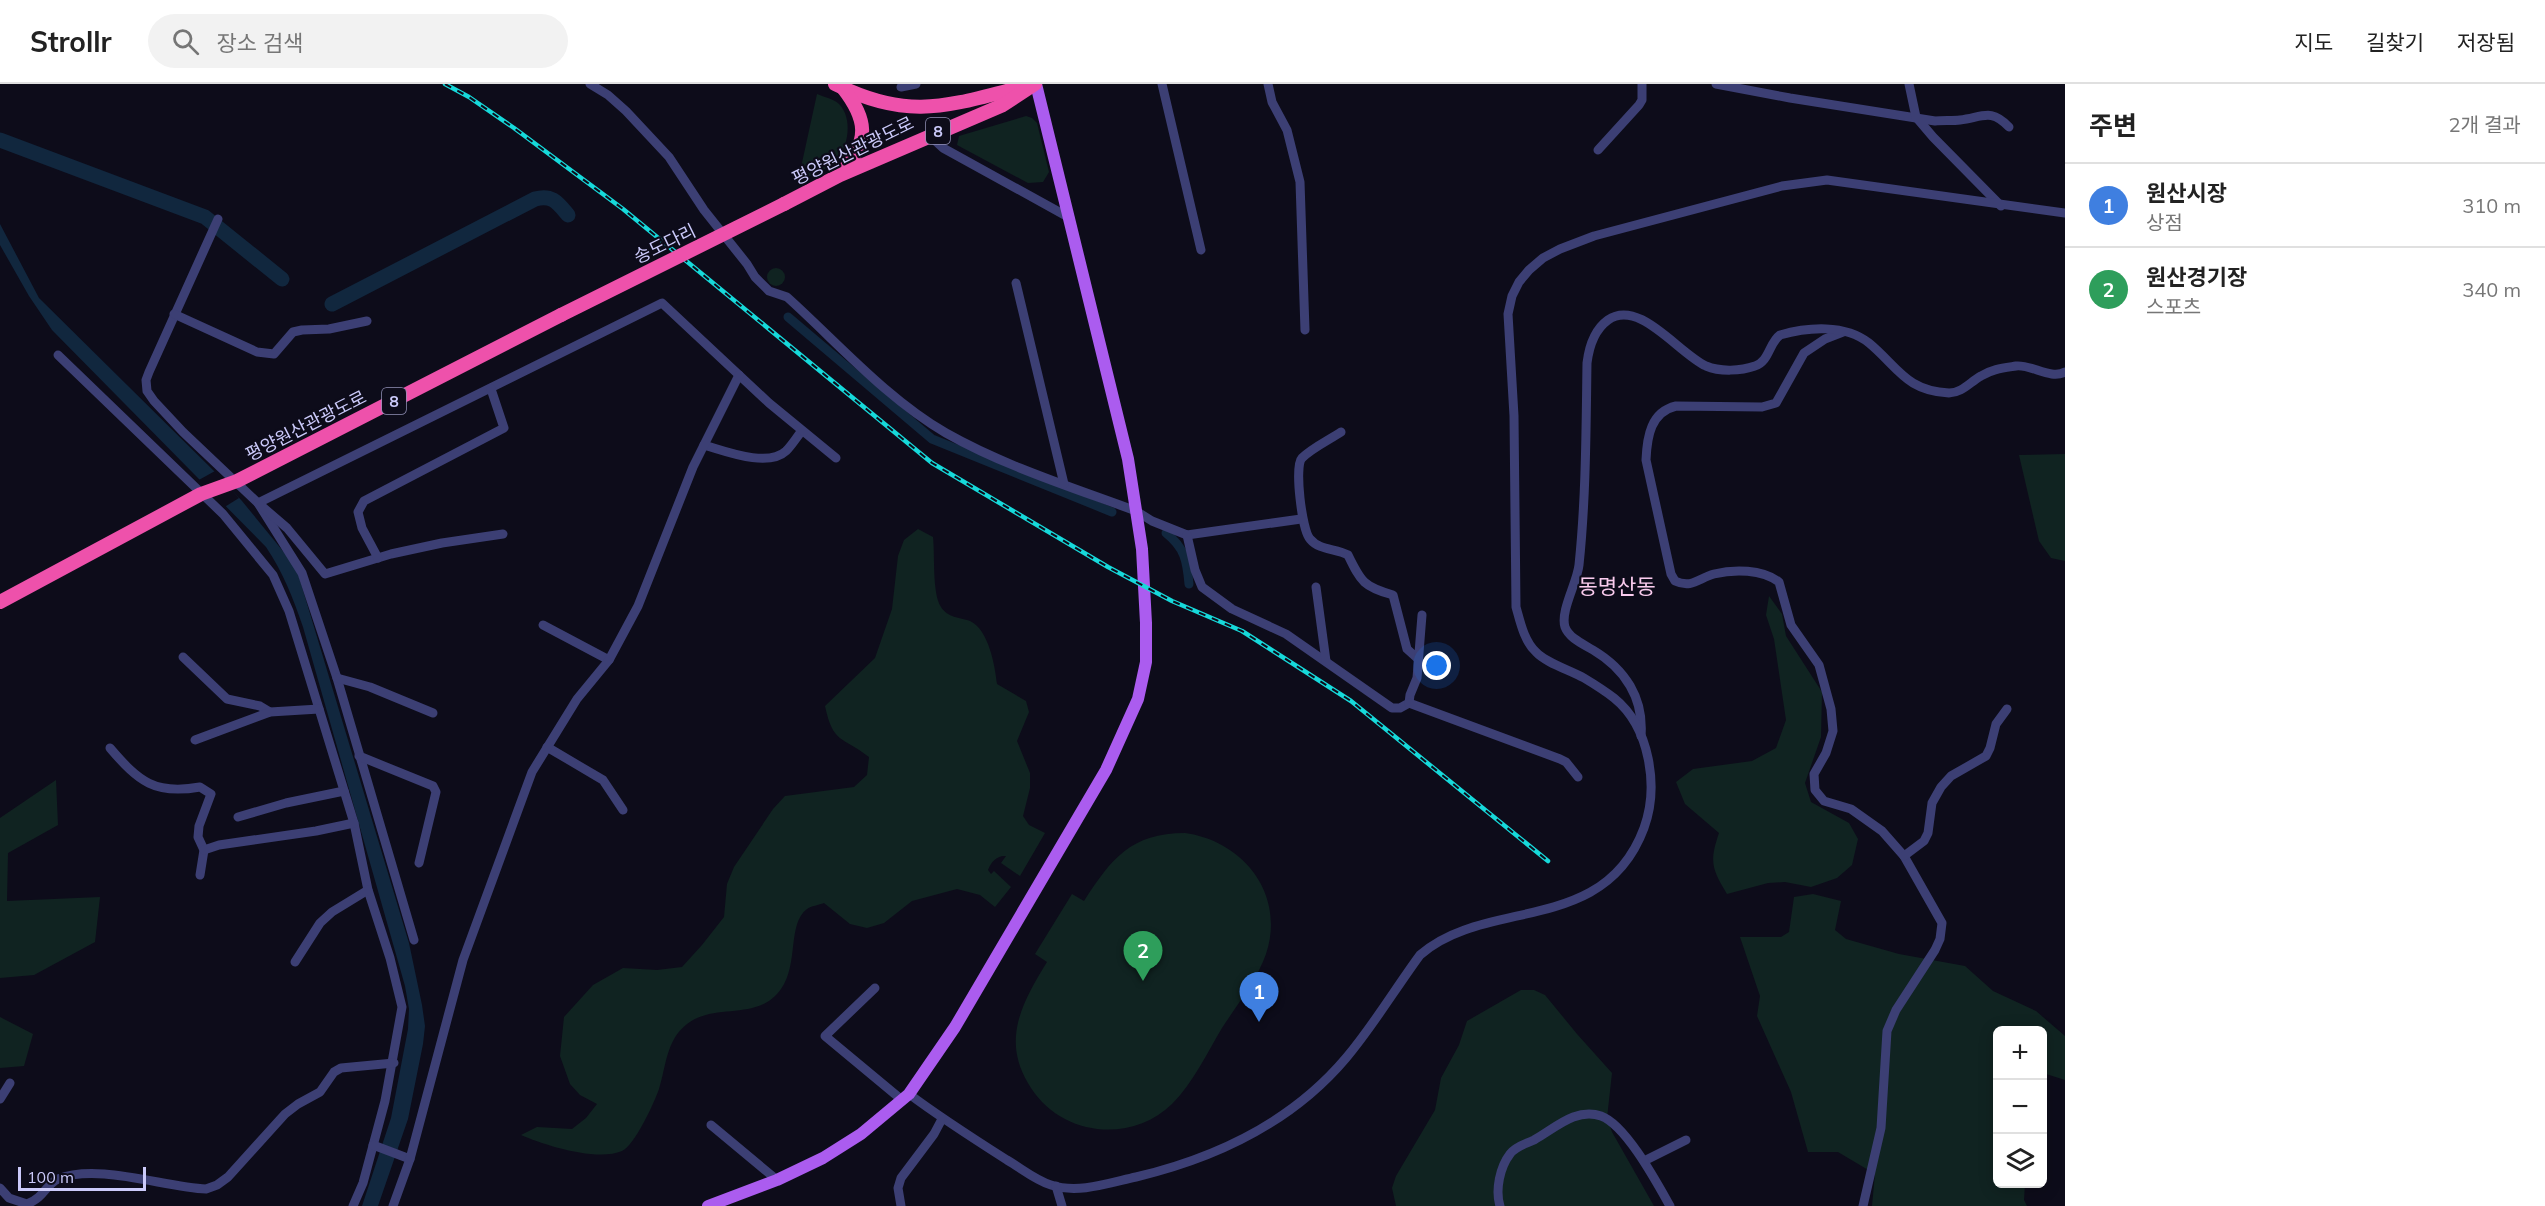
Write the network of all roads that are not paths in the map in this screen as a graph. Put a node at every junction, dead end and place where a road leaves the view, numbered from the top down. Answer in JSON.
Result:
{"nodes":[{"id":1,"x":590,"y":84,"type":"edge"},
{"id":2,"x":916,"y":84,"type":"edge"},
{"id":3,"x":1035,"y":84,"type":"edge"},
{"id":4,"x":1161,"y":84,"type":"edge"},
{"id":5,"x":1268,"y":84,"type":"edge"},
{"id":6,"x":1642,"y":84,"type":"edge"},
{"id":7,"x":1716,"y":84,"type":"edge"},
{"id":8,"x":1910,"y":84,"type":"edge"},
{"id":9,"x":839,"y":86,"type":"edge"},
{"id":10,"x":901,"y":87,"type":"dead end"},
{"id":11,"x":1916,"y":117,"type":"junction"},
{"id":12,"x":2009,"y":127,"type":"dead end"},
{"id":13,"x":929,"y":135,"type":"junction"},
{"id":14,"x":1598,"y":150,"type":"dead end"},
{"id":15,"x":840,"y":175,"type":"junction"},
{"id":16,"x":784,"y":204,"type":"joint"},
{"id":17,"x":2001,"y":206,"type":"junction"},
{"id":18,"x":2065,"y":213,"type":"edge"},
{"id":19,"x":1070,"y":218,"type":"junction"},
{"id":20,"x":218,"y":219,"type":"dead end"},
{"id":21,"x":1201,"y":250,"type":"dead end"},
{"id":22,"x":1016,"y":283,"type":"dead end"},
{"id":23,"x":174,"y":314,"type":"junction"},
{"id":24,"x":561,"y":315,"type":"joint"},
{"id":25,"x":367,"y":321,"type":"dead end"},
{"id":26,"x":1305,"y":330,"type":"dead end"},
{"id":27,"x":1843,"y":332,"type":"junction"},
{"id":28,"x":58,"y":355,"type":"dead end"},
{"id":29,"x":2065,"y":372,"type":"edge"},
{"id":30,"x":739,"y":375,"type":"junction"},
{"id":31,"x":491,"y":389,"type":"junction"},
{"id":32,"x":801,"y":432,"type":"junction"},
{"id":33,"x":1341,"y":432,"type":"dead end"},
{"id":34,"x":704,"y":445,"type":"junction"},
{"id":35,"x":836,"y":458,"type":"dead end"},
{"id":36,"x":232,"y":482,"type":"junction"},
{"id":37,"x":1064,"y":484,"type":"junction"},
{"id":38,"x":204,"y":493,"type":"junction"},
{"id":39,"x":258,"y":503,"type":"junction"},
{"id":40,"x":1136,"y":510,"type":"junction"},
{"id":41,"x":1301,"y":519,"type":"junction"},
{"id":42,"x":502,"y":534,"type":"dead end"},
{"id":43,"x":1187,"y":535,"type":"junction"},
{"id":44,"x":378,"y":558,"type":"junction"},
{"id":45,"x":1316,"y":586,"type":"dead end"},
{"id":46,"x":0,"y":602,"type":"edge"},
{"id":47,"x":1422,"y":615,"type":"dead end"},
{"id":48,"x":543,"y":625,"type":"dead end"},
{"id":49,"x":183,"y":657,"type":"dead end"},
{"id":50,"x":1418,"y":658,"type":"junction"},
{"id":51,"x":609,"y":660,"type":"junction"},
{"id":52,"x":1326,"y":661,"type":"junction"},
{"id":53,"x":337,"y":678,"type":"junction"},
{"id":54,"x":1409,"y":703,"type":"junction"},
{"id":55,"x":319,"y":709,"type":"junction"},
{"id":56,"x":2007,"y":709,"type":"dead end"},
{"id":57,"x":270,"y":712,"type":"junction"},
{"id":58,"x":433,"y":713,"type":"dead end"},
{"id":59,"x":1641,"y":736,"type":"junction"},
{"id":60,"x":195,"y":740,"type":"dead end"},
{"id":61,"x":547,"y":747,"type":"junction"},
{"id":62,"x":110,"y":748,"type":"dead end"},
{"id":63,"x":359,"y":756,"type":"junction"},
{"id":64,"x":1578,"y":777,"type":"dead end"},
{"id":65,"x":344,"y":791,"type":"junction"},
{"id":66,"x":623,"y":810,"type":"dead end"},
{"id":67,"x":238,"y":817,"type":"dead end"},
{"id":68,"x":354,"y":823,"type":"junction"},
{"id":69,"x":204,"y":850,"type":"junction"},
{"id":70,"x":1904,"y":856,"type":"junction"},
{"id":71,"x":419,"y":863,"type":"dead end"},
{"id":72,"x":200,"y":875,"type":"dead end"},
{"id":73,"x":368,"y":890,"type":"junction"},
{"id":74,"x":414,"y":940,"type":"dead end"},
{"id":75,"x":295,"y":962,"type":"dead end"},
{"id":76,"x":875,"y":988,"type":"dead end"},
{"id":77,"x":394,"y":1063,"type":"junction"},
{"id":78,"x":10,"y":1083,"type":"dead end"},
{"id":79,"x":906,"y":1097,"type":"junction"},
{"id":80,"x":0,"y":1099,"type":"edge"},
{"id":81,"x":942,"y":1119,"type":"junction"},
{"id":82,"x":711,"y":1125,"type":"dead end"},
{"id":83,"x":1686,"y":1140,"type":"dead end"},
{"id":84,"x":376,"y":1145,"type":"junction"},
{"id":85,"x":407,"y":1158,"type":"junction"},
{"id":86,"x":1644,"y":1161,"type":"junction"},
{"id":87,"x":777,"y":1180,"type":"junction"},
{"id":88,"x":1056,"y":1186,"type":"junction"},
{"id":89,"x":0,"y":1188,"type":"edge"},
{"id":90,"x":353,"y":1206,"type":"edge"},
{"id":91,"x":393,"y":1206,"type":"edge"},
{"id":92,"x":708,"y":1206,"type":"edge"},
{"id":93,"x":902,"y":1206,"type":"edge"},
{"id":94,"x":1062,"y":1206,"type":"edge"},
{"id":95,"x":1500,"y":1206,"type":"edge"},
{"id":96,"x":1670,"y":1206,"type":"edge"},
{"id":97,"x":1863,"y":1206,"type":"edge"}],
"edges":[{"from":1,"to":37,"type":"street"},
{"from":2,"to":10,"type":"street"},
{"from":3,"to":9,"type":"highway"},
{"from":3,"to":13,"type":"highway","name":"평양원산관광도로","number":"8"},
{"from":3,"to":19,"type":"main road"},
{"from":4,"to":21,"type":"street"},
{"from":5,"to":26,"type":"street"},
{"from":6,"to":14,"type":"street"},
{"from":7,"to":11,"type":"street"},
{"from":8,"to":11,"type":"street"},
{"from":9,"to":15,"type":"highway","number":"8"},
{"from":11,"to":12,"type":"street"},
{"from":11,"to":17,"type":"street"},
{"from":13,"to":15,"type":"highway","name":"평양원산관광도로","number":"8"},
{"from":13,"to":19,"type":"street"},
{"from":15,"to":16,"type":"highway","name":"평양원산관광도로","number":"8"},
{"from":16,"to":24,"type":"highway","name":"송도다리","number":"8","bridge":true},
{"from":17,"to":18,"type":"street"},
{"from":17,"to":59,"type":"street"},
{"from":19,"to":40,"type":"main road"},
{"from":20,"to":23,"type":"street"},
{"from":22,"to":37,"type":"street"},
{"from":23,"to":25,"type":"street"},
{"from":23,"to":36,"type":"street"},
{"from":24,"to":36,"type":"highway","name":"평양원산관광도로","number":"8"},
{"from":27,"to":29,"type":"street"},
{"from":27,"to":59,"type":"street"},
{"from":27,"to":70,"type":"street"},
{"from":28,"to":38,"type":"street"},
{"from":30,"to":31,"type":"street"},
{"from":30,"to":32,"type":"street"},
{"from":30,"to":34,"type":"street"},
{"from":31,"to":39,"type":"street"},
{"from":31,"to":44,"type":"street"},
{"from":32,"to":34,"type":"street"},
{"from":32,"to":35,"type":"street"},
{"from":33,"to":41,"type":"street"},
{"from":34,"to":51,"type":"street"},
{"from":36,"to":38,"type":"highway","number":"8"},
{"from":36,"to":39,"type":"street"},
{"from":37,"to":40,"type":"street"},
{"from":38,"to":46,"type":"highway","number":"8"},
{"from":38,"to":55,"type":"street"},
{"from":39,"to":44,"type":"street"},
{"from":39,"to":53,"type":"street"},
{"from":40,"to":43,"type":"street"},
{"from":40,"to":79,"type":"main road"},
{"from":41,"to":43,"type":"street"},
{"from":41,"to":50,"type":"street"},
{"from":42,"to":44,"type":"street"},
{"from":43,"to":52,"type":"street"},
{"from":45,"to":52,"type":"street"},
{"from":47,"to":50,"type":"street"},
{"from":48,"to":51,"type":"street"},
{"from":49,"to":57,"type":"street"},
{"from":50,"to":54,"type":"street"},
{"from":51,"to":61,"type":"street"},
{"from":52,"to":54,"type":"street"},
{"from":53,"to":58,"type":"street"},
{"from":53,"to":63,"type":"street"},
{"from":54,"to":64,"type":"street"},
{"from":55,"to":57,"type":"street"},
{"from":55,"to":65,"type":"street"},
{"from":56,"to":70,"type":"street"},
{"from":57,"to":60,"type":"street"},
{"from":59,"to":88,"type":"street"},
{"from":61,"to":66,"type":"street"},
{"from":61,"to":85,"type":"street"},
{"from":62,"to":69,"type":"street"},
{"from":63,"to":71,"type":"street"},
{"from":63,"to":74,"type":"street"},
{"from":65,"to":67,"type":"street"},
{"from":65,"to":68,"type":"street"},
{"from":68,"to":69,"type":"street"},
{"from":68,"to":73,"type":"street"},
{"from":69,"to":72,"type":"street"},
{"from":70,"to":97,"type":"street"},
{"from":73,"to":75,"type":"street"},
{"from":73,"to":77,"type":"street"},
{"from":76,"to":79,"type":"street"},
{"from":77,"to":84,"type":"street"},
{"from":77,"to":89,"type":"street"},
{"from":78,"to":80,"type":"street"},
{"from":79,"to":81,"type":"street"},
{"from":79,"to":87,"type":"main road"},
{"from":81,"to":88,"type":"street"},
{"from":81,"to":93,"type":"street"},
{"from":82,"to":87,"type":"street"},
{"from":83,"to":86,"type":"street"},
{"from":84,"to":85,"type":"street"},
{"from":84,"to":90,"type":"street"},
{"from":85,"to":91,"type":"street"},
{"from":86,"to":95,"type":"street"},
{"from":86,"to":96,"type":"street"},
{"from":87,"to":92,"type":"main road"},
{"from":88,"to":94,"type":"street"}]}
